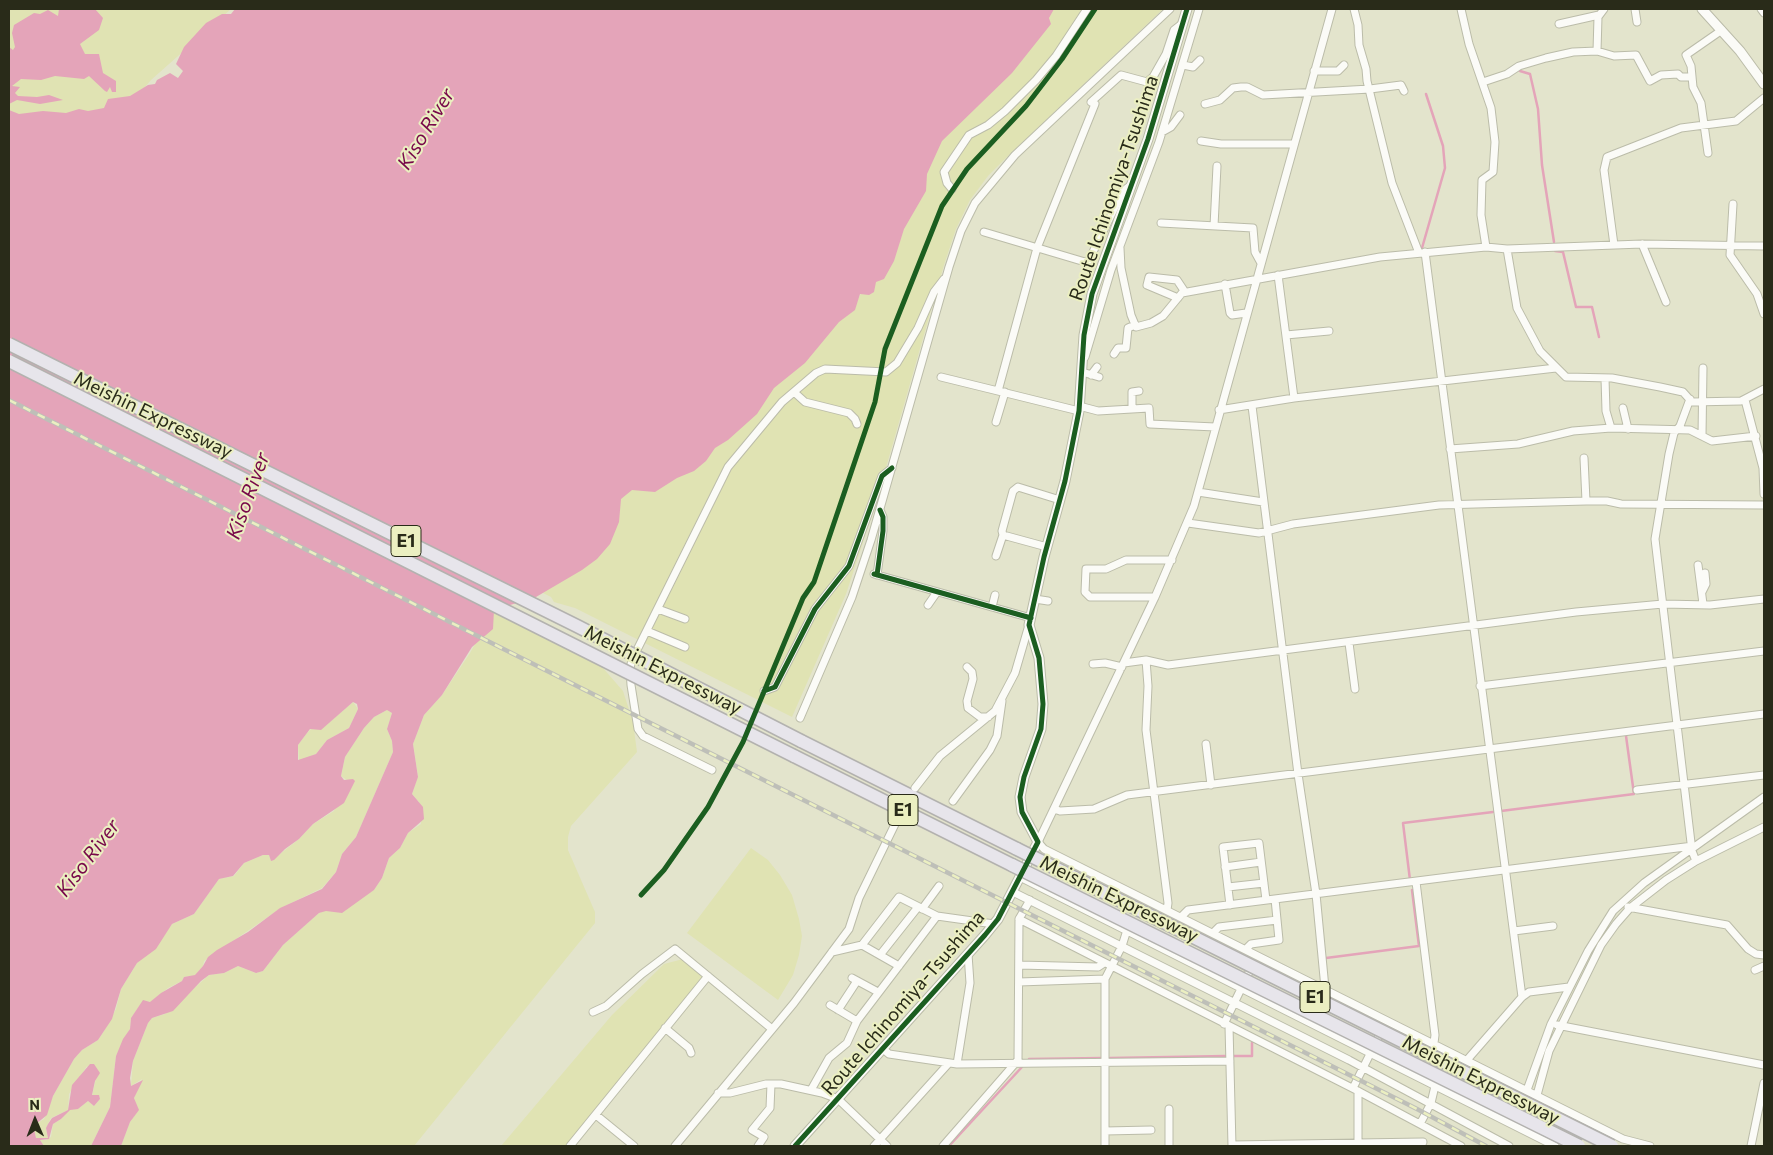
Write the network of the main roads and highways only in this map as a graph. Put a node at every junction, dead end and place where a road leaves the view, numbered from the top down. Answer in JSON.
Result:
{"nodes":[{"id":1,"x":1187,"y":9,"type":"edge"},
{"id":2,"x":1702,"y":9,"type":"edge"},
{"id":3,"x":1764,"y":84,"type":"edge"},
{"id":4,"x":9,"y":344,"type":"edge"},
{"id":5,"x":9,"y":361,"type":"edge"},
{"id":6,"x":796,"y":1146,"type":"edge"},
{"id":7,"x":1579,"y":1146,"type":"edge"},
{"id":8,"x":1612,"y":1146,"type":"edge"}],
"edges":[{"from":1,"to":6,"type":"main road","name":"Route Ichinomiya-Tsushima"},
{"from":2,"to":3,"type":"main road"},
{"from":4,"to":8,"type":"highway","name":"Meishin Expressway","number":"E1","bridge":true},
{"from":5,"to":7,"type":"highway","name":"Meishin Expressway","number":"E1","bridge":true}]}
